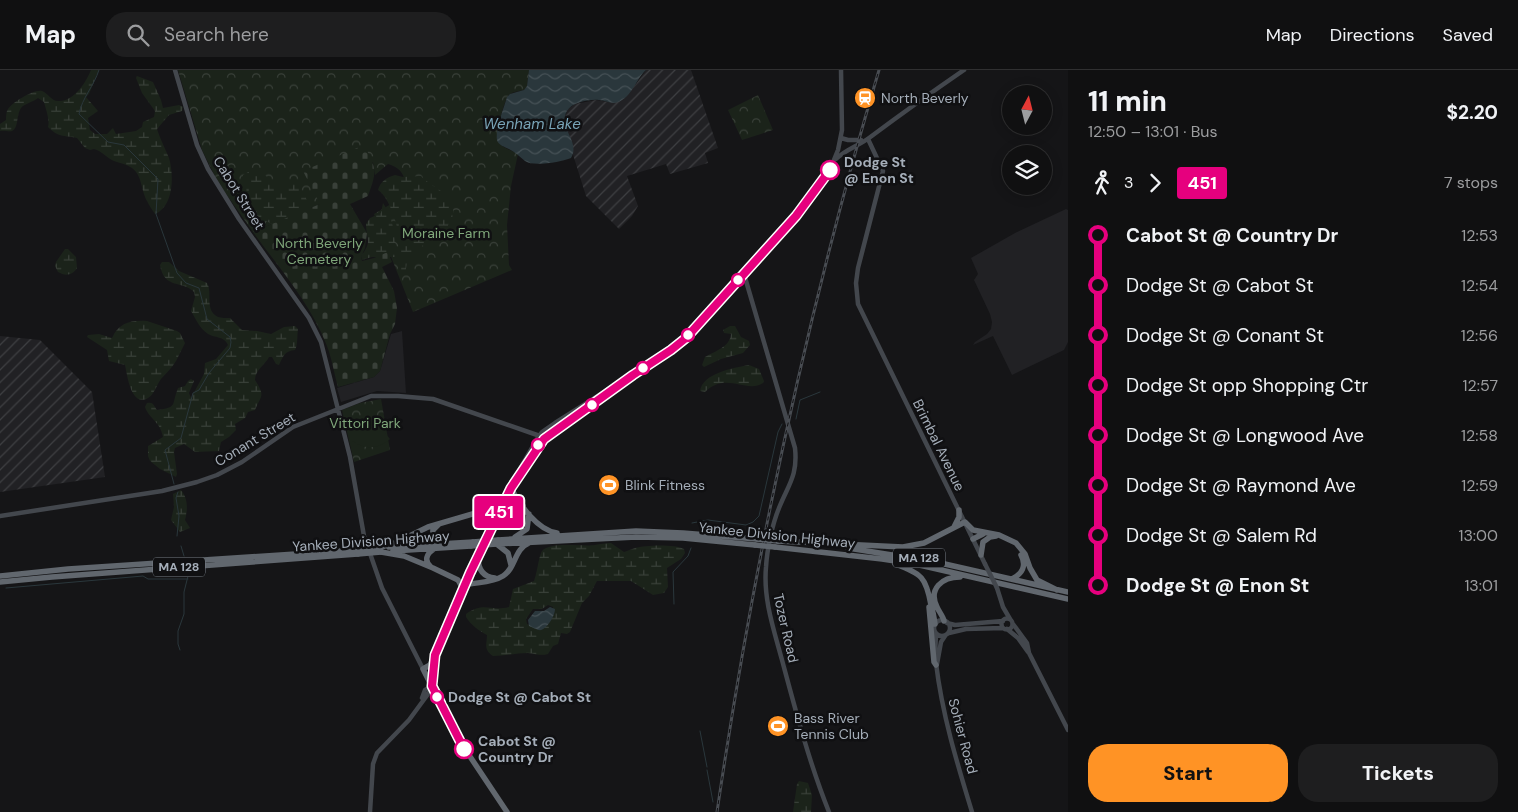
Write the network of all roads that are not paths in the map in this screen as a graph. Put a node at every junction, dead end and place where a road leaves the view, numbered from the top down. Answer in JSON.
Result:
{"nodes":[{"id":1,"x":175,"y":70,"type":"edge"},
{"id":2,"x":840,"y":70,"type":"edge"},
{"id":3,"x":964,"y":70,"type":"edge"},
{"id":4,"x":841,"y":138,"type":"junction"},
{"id":5,"x":868,"y":139,"type":"junction"},
{"id":6,"x":840,"y":143,"type":"junction"},
{"id":7,"x":855,"y":147,"type":"junction"},
{"id":8,"x":835,"y":160,"type":"junction"},
{"id":9,"x":744,"y":274,"type":"junction"},
{"id":10,"x":338,"y":408,"type":"junction"},
{"id":11,"x":542,"y":437,"type":"junction"},
{"id":12,"x":511,"y":488,"type":"junction"},
{"id":13,"x":505,"y":500,"type":"junction"},
{"id":14,"x":523,"y":506,"type":"junction"},
{"id":15,"x":959,"y":510,"type":"junction"},
{"id":16,"x":475,"y":514,"type":"junction"},
{"id":17,"x":529,"y":514,"type":"junction"},
{"id":18,"x":0,"y":516,"type":"edge"},
{"id":19,"x":498,"y":516,"type":"junction"},
{"id":20,"x":965,"y":522,"type":"junction"},
{"id":21,"x":439,"y":524,"type":"junction"},
{"id":22,"x":954,"y":527,"type":"junction"},
{"id":23,"x":489,"y":532,"type":"junction"},
{"id":24,"x":990,"y":533,"type":"junction"},
{"id":25,"x":577,"y":534,"type":"junction"},
{"id":26,"x":509,"y":539,"type":"junction"},
{"id":27,"x":973,"y":539,"type":"junction"},
{"id":28,"x":542,"y":541,"type":"junction"},
{"id":29,"x":497,"y":542,"type":"junction"},
{"id":30,"x":756,"y":542,"type":"junction"},
{"id":31,"x":451,"y":543,"type":"junction"},
{"id":32,"x":472,"y":544,"type":"junction"},
{"id":33,"x":777,"y":544,"type":"junction"},
{"id":34,"x":438,"y":548,"type":"junction"},
{"id":35,"x":380,"y":550,"type":"junction"},
{"id":36,"x":357,"y":552,"type":"junction"},
{"id":37,"x":479,"y":555,"type":"junction"},
{"id":38,"x":981,"y":555,"type":"junction"},
{"id":39,"x":882,"y":559,"type":"junction"},
{"id":40,"x":511,"y":567,"type":"junction"},
{"id":41,"x":433,"y":568,"type":"junction"},
{"id":42,"x":470,"y":573,"type":"junction"},
{"id":43,"x":0,"y":576,"type":"edge"},
{"id":44,"x":454,"y":578,"type":"junction"},
{"id":45,"x":497,"y":579,"type":"junction"},
{"id":46,"x":1011,"y":579,"type":"junction"},
{"id":47,"x":990,"y":581,"type":"junction"},
{"id":48,"x":0,"y":582,"type":"edge"},
{"id":49,"x":925,"y":582,"type":"junction"},
{"id":50,"x":464,"y":587,"type":"junction"},
{"id":51,"x":1056,"y":590,"type":"junction"},
{"id":52,"x":1068,"y":592,"type":"edge"},
{"id":53,"x":1068,"y":600,"type":"edge"},
{"id":54,"x":1003,"y":607,"type":"junction"},
{"id":55,"x":1010,"y":619,"type":"junction"},
{"id":56,"x":1003,"y":620,"type":"junction"},
{"id":57,"x":946,"y":622,"type":"junction"},
{"id":58,"x":935,"y":624,"type":"junction"},
{"id":59,"x":1013,"y":624,"type":"junction"},
{"id":60,"x":1005,"y":628,"type":"junction"},
{"id":61,"x":936,"y":634,"type":"junction"},
{"id":62,"x":947,"y":634,"type":"junction"},
{"id":63,"x":1029,"y":653,"type":"junction"},
{"id":64,"x":435,"y":655,"type":"junction"},
{"id":65,"x":936,"y":665,"type":"junction"},
{"id":66,"x":423,"y":669,"type":"junction"},
{"id":67,"x":432,"y":686,"type":"junction"},
{"id":68,"x":1068,"y":730,"type":"edge"},
{"id":69,"x":370,"y":812,"type":"edge"},
{"id":70,"x":507,"y":812,"type":"edge"},
{"id":71,"x":829,"y":812,"type":"edge"},
{"id":72,"x":972,"y":812,"type":"edge"}],
"edges":[{"from":1,"to":10,"type":"main road","name":"Cabot Street"},
{"from":2,"to":4,"type":"main road"},
{"from":3,"to":5,"type":"main road"},
{"from":4,"to":5,"type":"main road"},
{"from":4,"to":6,"type":"main road"},
{"from":5,"to":7,"type":"main road"},
{"from":5,"to":15,"type":"main road","name":"Brimbal Avenue"},
{"from":6,"to":7,"type":"main road"},
{"from":6,"to":8,"type":"main road"},
{"from":7,"to":8,"type":"main road"},
{"from":8,"to":9,"type":"main road"},
{"from":9,"to":11,"type":"main road"},
{"from":9,"to":71,"type":"main road","name":"Tozer Road"},
{"from":10,"to":11,"type":"main road","name":"Conant Street"},
{"from":10,"to":18,"type":"main road","name":"Conant Street"},
{"from":10,"to":66,"type":"main road","name":"Cabot Street"},
{"from":11,"to":12,"type":"main road"},
{"from":12,"to":13,"type":"main road"},
{"from":12,"to":14,"type":"highway"},
{"from":13,"to":16,"type":"highway"},
{"from":13,"to":19,"type":"main road"},
{"from":14,"to":17,"type":"highway"},
{"from":14,"to":19,"type":"highway"},
{"from":15,"to":20,"type":"main road","name":"Brimbal Avenue"},
{"from":15,"to":22,"type":"highway"},
{"from":16,"to":21,"type":"highway"},
{"from":16,"to":23,"type":"highway"},
{"from":17,"to":25,"type":"highway"},
{"from":17,"to":26,"type":"highway"},
{"from":19,"to":23,"type":"highway"},
{"from":20,"to":22,"type":"highway"},
{"from":20,"to":24,"type":"highway"},
{"from":20,"to":27,"type":"main road","name":"Brimbal Avenue"},
{"from":21,"to":31,"type":"highway"},
{"from":21,"to":35,"type":"highway"},
{"from":22,"to":33,"type":"highway"},
{"from":23,"to":37,"type":"highway"},
{"from":24,"to":27,"type":"highway"},
{"from":24,"to":51,"type":"highway"},
{"from":25,"to":26,"type":"highway","name":"Yankee Division Highway","number":"MA 128"},
{"from":25,"to":30,"type":"highway","name":"Yankee Division Highway","number":"MA 128"},
{"from":26,"to":29,"type":"highway","name":"Yankee Division Highway","number":"MA 128"},
{"from":27,"to":38,"type":"main road","name":"Brimbal Avenue"},
{"from":28,"to":29,"type":"highway","name":"Yankee Division Highway","number":"MA 128"},
{"from":28,"to":30,"type":"highway","name":"Yankee Division Highway","number":"MA 128"},
{"from":28,"to":40,"type":"highway"},
{"from":29,"to":32,"type":"highway","name":"Yankee Division Highway","number":"MA 128","bridge":true},
{"from":29,"to":40,"type":"highway"},
{"from":30,"to":33,"type":"highway","name":"Yankee Division Highway","number":"MA 128","bridge":true},
{"from":31,"to":32,"type":"highway","name":"Yankee Division Highway","number":"MA 128"},
{"from":31,"to":35,"type":"highway","name":"Yankee Division Highway","number":"MA 128"},
{"from":32,"to":34,"type":"highway","name":"Yankee Division Highway","number":"MA 128"},
{"from":33,"to":39,"type":"highway","name":"Yankee Division Highway","number":"MA 128"},
{"from":33,"to":46,"type":"highway","name":"Yankee Division Highway","number":"MA 128"},
{"from":34,"to":35,"type":"highway","name":"Yankee Division Highway","number":"MA 128"},
{"from":34,"to":41,"type":"highway"},
{"from":35,"to":36,"type":"highway","name":"Yankee Division Highway","number":"MA 128","bridge":true},
{"from":35,"to":41,"type":"highway"},
{"from":36,"to":43,"type":"highway","name":"Yankee Division Highway","number":"MA 128"},
{"from":36,"to":48,"type":"highway","name":"Yankee Division Highway","number":"MA 128"},
{"from":37,"to":42,"type":"highway"},
{"from":37,"to":45,"type":"highway"},
{"from":38,"to":46,"type":"highway"},
{"from":38,"to":54,"type":"main road","name":"Brimbal Avenue","bridge":true},
{"from":39,"to":47,"type":"highway","name":"Yankee Division Highway","number":"MA 128"},
{"from":39,"to":49,"type":"highway"},
{"from":40,"to":45,"type":"highway"},
{"from":41,"to":44,"type":"highway"},
{"from":42,"to":44,"type":"highway"},
{"from":42,"to":50,"type":"highway"},
{"from":44,"to":50,"type":"highway"},
{"from":45,"to":50,"type":"highway"},
{"from":46,"to":51,"type":"highway","name":"Yankee Division Highway","number":"MA 128"},
{"from":47,"to":53,"type":"highway","name":"Yankee Division Highway","number":"MA 128"},
{"from":47,"to":57,"type":"highway"},
{"from":49,"to":58,"type":"highway"},
{"from":49,"to":65,"type":"highway"},
{"from":50,"to":64,"type":"highway"},
{"from":51,"to":52,"type":"highway","name":"Yankee Division Highway","number":"MA 128"},
{"from":54,"to":55,"type":"main road"},
{"from":54,"to":56,"type":"main road"},
{"from":55,"to":56,"type":"main road"},
{"from":55,"to":59,"type":"main road"},
{"from":56,"to":57,"type":"main road"},
{"from":56,"to":60,"type":"main road"},
{"from":57,"to":58,"type":"main road"},
{"from":57,"to":62,"type":"main road"},
{"from":58,"to":61,"type":"main road"},
{"from":59,"to":60,"type":"main road"},
{"from":59,"to":63,"type":"main road"},
{"from":60,"to":62,"type":"main road"},
{"from":60,"to":63,"type":"main road"},
{"from":61,"to":62,"type":"main road"},
{"from":61,"to":65,"type":"main road"},
{"from":62,"to":65,"type":"main road"},
{"from":63,"to":68,"type":"main road"},
{"from":64,"to":66,"type":"highway"},
{"from":64,"to":67,"type":"highway"},
{"from":65,"to":72,"type":"main road","name":"Sohier Road"},
{"from":66,"to":67,"type":"highway","name":"Cabot Street"},
{"from":67,"to":69,"type":"main road"},
{"from":67,"to":70,"type":"highway","name":"Cabot Street"}]}
